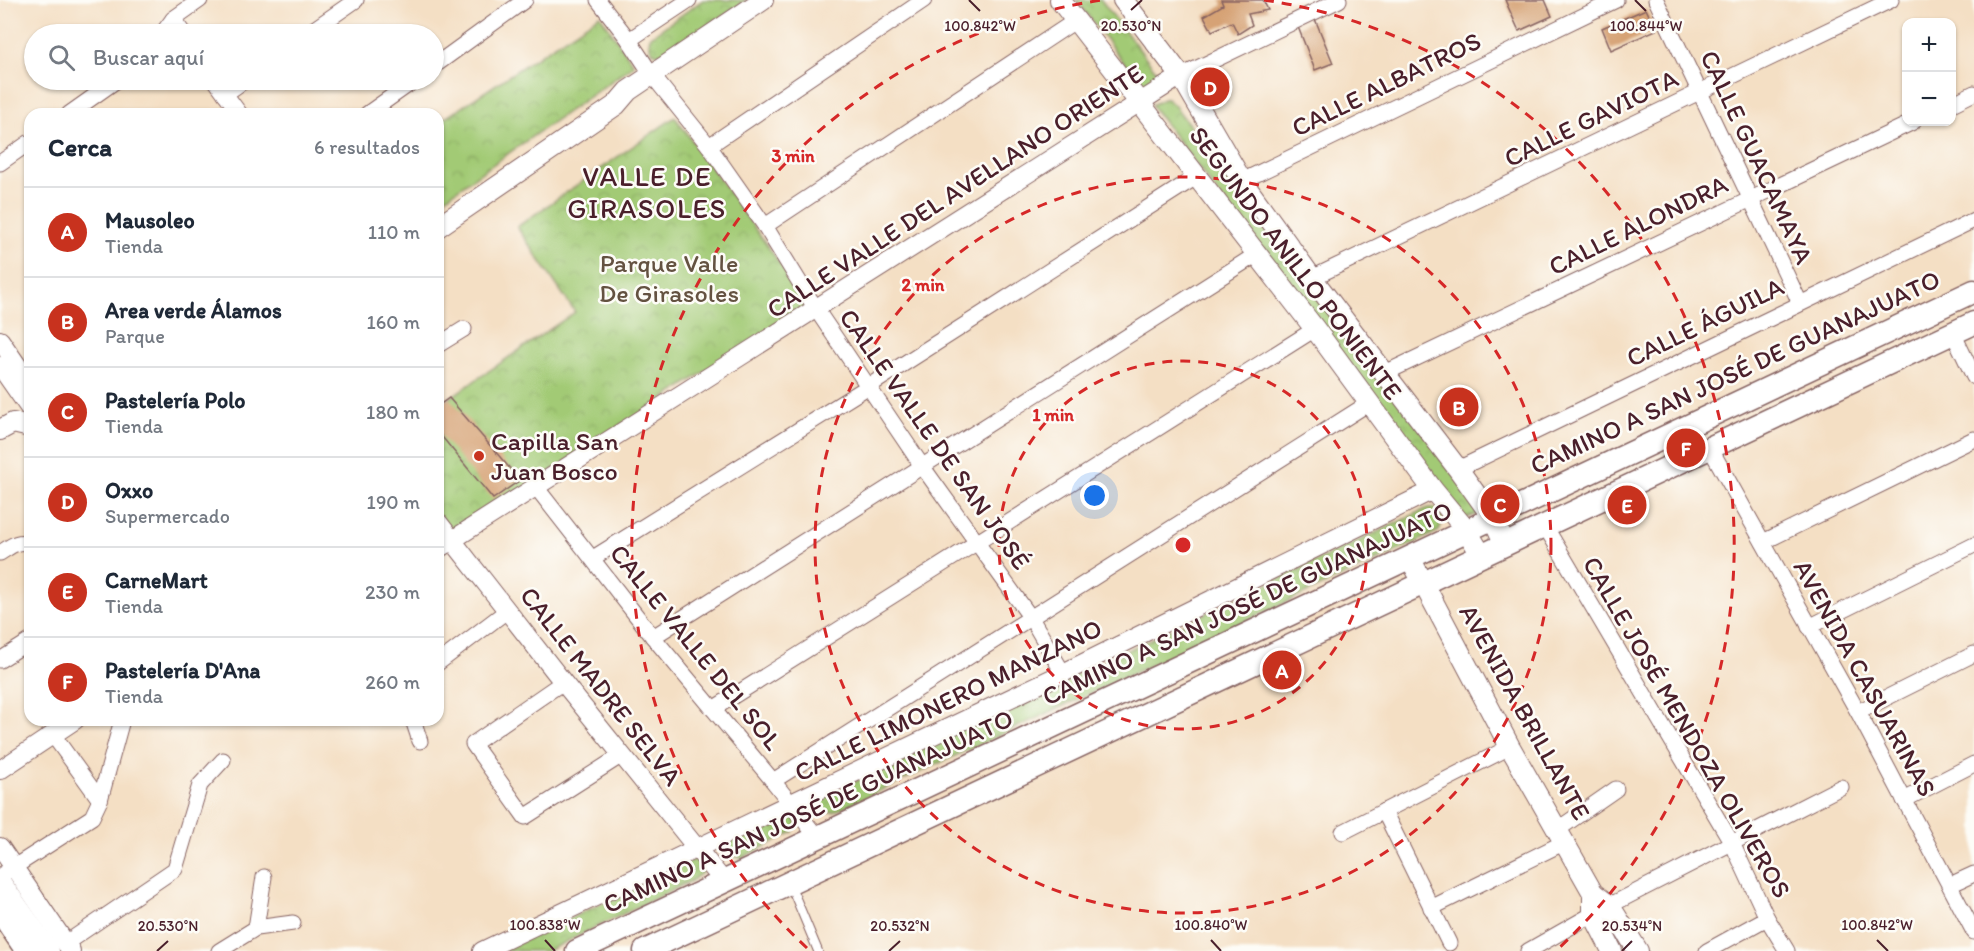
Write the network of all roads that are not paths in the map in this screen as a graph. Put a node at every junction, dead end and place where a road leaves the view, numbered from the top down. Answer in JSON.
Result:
{"nodes":[{"id":1,"x":200,"y":0,"type":"edge"},
{"id":2,"x":356,"y":0,"type":"edge"},
{"id":3,"x":525,"y":0,"type":"edge"},
{"id":4,"x":598,"y":0,"type":"edge"},
{"id":5,"x":688,"y":0,"type":"edge"},
{"id":6,"x":763,"y":0,"type":"edge"},
{"id":7,"x":924,"y":0,"type":"edge"},
{"id":8,"x":1060,"y":0,"type":"edge"},
{"id":9,"x":1123,"y":0,"type":"edge"},
{"id":10,"x":1340,"y":0,"type":"edge"},
{"id":11,"x":1616,"y":0,"type":"edge"},
{"id":12,"x":1656,"y":0,"type":"edge"},
{"id":13,"x":1891,"y":0,"type":"edge"},
{"id":14,"x":173,"y":19,"type":"junction"},
{"id":15,"x":1075,"y":21,"type":"junction"},
{"id":16,"x":169,"y":24,"type":"edge"},
{"id":17,"x":177,"y":24,"type":"edge"},
{"id":18,"x":322,"y":24,"type":"edge"},
{"id":19,"x":629,"y":40,"type":"junction"},
{"id":20,"x":444,"y":59,"type":"edge"},
{"id":21,"x":652,"y":75,"type":"junction"},
{"id":22,"x":1181,"y":76,"type":"junction"},
{"id":23,"x":103,"y":90,"type":"edge"},
{"id":24,"x":222,"y":90,"type":"edge"},
{"id":25,"x":231,"y":90,"type":"edge"},
{"id":26,"x":401,"y":90,"type":"edge"},
{"id":27,"x":628,"y":91,"type":"junction"},
{"id":28,"x":1700,"y":93,"type":"junction"},
{"id":29,"x":1974,"y":93,"type":"edge"},
{"id":30,"x":225,"y":94,"type":"junction"},
{"id":31,"x":1956,"y":102,"type":"edge"},
{"id":32,"x":1140,"y":103,"type":"junction"},
{"id":33,"x":77,"y":108,"type":"edge"},
{"id":34,"x":236,"y":108,"type":"edge"},
{"id":35,"x":375,"y":108,"type":"edge"},
{"id":36,"x":1904,"y":126,"type":"edge"},
{"id":37,"x":24,"y":146,"type":"edge"},
{"id":38,"x":709,"y":146,"type":"junction"},
{"id":39,"x":0,"y":164,"type":"edge"},
{"id":40,"x":1196,"y":177,"type":"junction"},
{"id":41,"x":1242,"y":181,"type":"junction"},
{"id":42,"x":1749,"y":199,"type":"junction"},
{"id":43,"x":444,"y":210,"type":"edge"},
{"id":44,"x":1974,"y":220,"type":"edge"},
{"id":45,"x":444,"y":223,"type":"edge"},
{"id":46,"x":765,"y":226,"type":"junction"},
{"id":47,"x":1257,"y":254,"type":"junction"},
{"id":48,"x":1312,"y":278,"type":"junction"},
{"id":49,"x":1974,"y":291,"type":"edge"},
{"id":50,"x":1800,"y":303,"type":"junction"},
{"id":51,"x":816,"y":309,"type":"junction"},
{"id":52,"x":1974,"y":323,"type":"edge"},
{"id":53,"x":1315,"y":328,"type":"junction"},
{"id":54,"x":464,"y":329,"type":"dead end"},
{"id":55,"x":1953,"y":333,"type":"junction"},
{"id":56,"x":0,"y":340,"type":"edge"},
{"id":57,"x":444,"y":341,"type":"edge"},
{"id":58,"x":0,"y":366,"type":"edge"},
{"id":59,"x":1384,"y":373,"type":"junction"},
{"id":60,"x":24,"y":375,"type":"edge"},
{"id":61,"x":1974,"y":377,"type":"edge"},
{"id":62,"x":869,"y":386,"type":"junction"},
{"id":63,"x":24,"y":402,"type":"edge"},
{"id":64,"x":1369,"y":403,"type":"junction"},
{"id":65,"x":24,"y":411,"type":"edge"},
{"id":66,"x":0,"y":416,"type":"edge"},
{"id":67,"x":24,"y":426,"type":"edge"},
{"id":68,"x":0,"y":430,"type":"edge"},
{"id":69,"x":1974,"y":439,"type":"edge"},
{"id":70,"x":1710,"y":448,"type":"junction"},
{"id":71,"x":922,"y":466,"type":"junction"},
{"id":72,"x":1458,"y":469,"type":"junction"},
{"id":73,"x":536,"y":487,"type":"junction"},
{"id":74,"x":1433,"y":490,"type":"junction"},
{"id":75,"x":1493,"y":518,"type":"junction"},
{"id":76,"x":1545,"y":526,"type":"junction"},
{"id":77,"x":1467,"y":531,"type":"junction"},
{"id":78,"x":977,"y":541,"type":"junction"},
{"id":79,"x":24,"y":542,"type":"edge"},
{"id":80,"x":1762,"y":542,"type":"junction"},
{"id":81,"x":445,"y":544,"type":"edge"},
{"id":82,"x":1505,"y":545,"type":"junction"},
{"id":83,"x":1974,"y":545,"type":"edge"},
{"id":84,"x":0,"y":553,"type":"edge"},
{"id":85,"x":1482,"y":556,"type":"junction"},
{"id":86,"x":593,"y":558,"type":"junction"},
{"id":87,"x":1410,"y":558,"type":"junction"},
{"id":88,"x":1424,"y":584,"type":"junction"},
{"id":89,"x":508,"y":610,"type":"junction"},
{"id":90,"x":1031,"y":618,"type":"junction"},
{"id":91,"x":1809,"y":627,"type":"junction"},
{"id":92,"x":653,"y":637,"type":"junction"},
{"id":93,"x":24,"y":645,"type":"edge"},
{"id":94,"x":1974,"y":654,"type":"edge"},
{"id":95,"x":444,"y":658,"type":"edge"},
{"id":96,"x":0,"y":660,"type":"edge"},
{"id":97,"x":1063,"y":673,"type":"junction"},
{"id":98,"x":563,"y":681,"type":"junction"},
{"id":99,"x":713,"y":709,"type":"junction"},
{"id":100,"x":1858,"y":712,"type":"junction"},
{"id":101,"x":66,"y":726,"type":"edge"},
{"id":102,"x":120,"y":726,"type":"edge"},
{"id":103,"x":415,"y":726,"type":"edge"},
{"id":104,"x":53,"y":735,"type":"junction"},
{"id":105,"x":420,"y":741,"type":"dead end"},
{"id":106,"x":1510,"y":747,"type":"junction"},
{"id":107,"x":622,"y":755,"type":"junction"},
{"id":108,"x":223,"y":760,"type":"dead end"},
{"id":109,"x":1974,"y":764,"type":"edge"},
{"id":110,"x":0,"y":770,"type":"edge"},
{"id":111,"x":773,"y":781,"type":"junction"},
{"id":112,"x":1841,"y":787,"type":"dead end"},
{"id":113,"x":1616,"y":789,"type":"dead end"},
{"id":114,"x":100,"y":800,"type":"junction"},
{"id":115,"x":1904,"y":800,"type":"junction"},
{"id":116,"x":791,"y":803,"type":"junction"},
{"id":117,"x":1384,"y":811,"type":"junction"},
{"id":118,"x":1344,"y":832,"type":"dead end"},
{"id":119,"x":1561,"y":836,"type":"junction"},
{"id":120,"x":817,"y":837,"type":"junction"},
{"id":121,"x":1732,"y":843,"type":"junction"},
{"id":122,"x":0,"y":847,"type":"edge"},
{"id":123,"x":698,"y":848,"type":"junction"},
{"id":124,"x":1974,"y":874,"type":"edge"},
{"id":125,"x":5,"y":875,"type":"edge"},
{"id":126,"x":264,"y":878,"type":"dead end"},
{"id":127,"x":724,"y":882,"type":"junction"},
{"id":128,"x":790,"y":883,"type":"junction"},
{"id":129,"x":1950,"y":885,"type":"junction"},
{"id":130,"x":1431,"y":908,"type":"junction"},
{"id":131,"x":1602,"y":910,"type":"junction"},
{"id":132,"x":0,"y":911,"type":"edge"},
{"id":133,"x":1767,"y":918,"type":"junction"},
{"id":134,"x":293,"y":923,"type":"dead end"},
{"id":135,"x":256,"y":927,"type":"junction"},
{"id":136,"x":1974,"y":932,"type":"edge"},
{"id":137,"x":1449,"y":943,"type":"dead end"},
{"id":138,"x":62,"y":948,"type":"edge"},
{"id":139,"x":27,"y":951,"type":"edge"},
{"id":140,"x":219,"y":951,"type":"edge"},
{"id":141,"x":482,"y":951,"type":"edge"},
{"id":142,"x":577,"y":951,"type":"edge"},
{"id":143,"x":645,"y":951,"type":"edge"},
{"id":144,"x":818,"y":951,"type":"edge"},
{"id":145,"x":1528,"y":951,"type":"edge"},
{"id":146,"x":1612,"y":951,"type":"edge"},
{"id":147,"x":1638,"y":951,"type":"edge"},
{"id":148,"x":1707,"y":951,"type":"edge"},
{"id":149,"x":1787,"y":951,"type":"edge"}],
"edges":[{"from":1,"to":14,"type":"street"},
{"from":2,"to":18,"type":"street"},
{"from":3,"to":20,"type":"street"},
{"from":4,"to":19,"type":"street","name":"CALLE VALLE DE SAN JOSÉ"},
{"from":5,"to":19,"type":"street"},
{"from":6,"to":21,"type":"main road"},
{"from":7,"to":38,"type":"street"},
{"from":8,"to":15,"type":"main road","name":"SEGUNDO ANILLO PONIENTE"},
{"from":9,"to":22,"type":"main road","name":"SEGUNDO ANILLO PONIENTE"},
{"from":10,"to":22,"type":"street"},
{"from":11,"to":41,"type":"street","name":"CALLE ALBATROS"},
{"from":12,"to":28,"type":"street","name":"CALLE GUACAMAYA"},
{"from":13,"to":28,"type":"street","name":"CALLE GAVIOTA"},
{"from":14,"to":16,"type":"street"},
{"from":14,"to":17,"type":"street"},
{"from":15,"to":32,"type":"main road","name":"SEGUNDO ANILLO PONIENTE"},
{"from":15,"to":46,"type":"street"},
{"from":19,"to":21,"type":"street","name":"CALLE VALLE DE SAN JOSÉ"},
{"from":21,"to":27,"type":"main road"},
{"from":21,"to":38,"type":"street","name":"CALLE VALLE DE SAN JOSÉ"},
{"from":22,"to":32,"type":"street","name":"CALLE VALLE DEL AVELLANO ORIENTE"},
{"from":22,"to":41,"type":"main road","name":"SEGUNDO ANILLO PONIENTE"},
{"from":23,"to":33,"type":"street"},
{"from":24,"to":30,"type":"street"},
{"from":25,"to":30,"type":"street"},
{"from":26,"to":35,"type":"street"},
{"from":27,"to":43,"type":"main road"},
{"from":27,"to":45,"type":"main road"},
{"from":28,"to":42,"type":"street","name":"CALLE GUACAMAYA"},
{"from":28,"to":48,"type":"street","name":"CALLE GAVIOTA"},
{"from":29,"to":31,"type":"street"},
{"from":30,"to":34,"type":"street"},
{"from":32,"to":40,"type":"main road","name":"SEGUNDO ANILLO PONIENTE"},
{"from":32,"to":51,"type":"street","name":"CALLE VALLE DEL AVELLANO ORIENTE"},
{"from":36,"to":42,"type":"street","name":"CALLE ALONDRA"},
{"from":37,"to":39,"type":"street"},
{"from":38,"to":46,"type":"street","name":"CALLE VALLE DE SAN JOSÉ"},
{"from":40,"to":47,"type":"main road","name":"SEGUNDO ANILLO PONIENTE"},
{"from":40,"to":62,"type":"street"},
{"from":41,"to":48,"type":"main road","name":"SEGUNDO ANILLO PONIENTE"},
{"from":42,"to":50,"type":"street","name":"CALLE GUACAMAYA"},
{"from":42,"to":59,"type":"street","name":"CALLE ALONDRA"},
{"from":44,"to":50,"type":"street","name":"CALLE ÁGUILA"},
{"from":46,"to":51,"type":"street","name":"CALLE VALLE DE SAN JOSÉ"},
{"from":47,"to":53,"type":"main road","name":"SEGUNDO ANILLO PONIENTE"},
{"from":47,"to":71,"type":"street"},
{"from":48,"to":59,"type":"main road","name":"SEGUNDO ANILLO PONIENTE"},
{"from":49,"to":75,"type":"main road","name":"CAMINO A SAN JOSÉ DE GUANAJUATO"},
{"from":50,"to":72,"type":"street","name":"CALLE ÁGUILA"},
{"from":51,"to":62,"type":"street","name":"CALLE VALLE DE SAN JOSÉ"},
{"from":51,"to":73,"type":"street","name":"CALLE VALLE DEL AVELLANO ORIENTE"},
{"from":52,"to":55,"type":"main road"},
{"from":53,"to":64,"type":"main road","name":"SEGUNDO ANILLO PONIENTE"},
{"from":53,"to":78,"type":"street"},
{"from":54,"to":57,"type":"street"},
{"from":55,"to":61,"type":"street"},
{"from":55,"to":70,"type":"main road"},
{"from":56,"to":60,"type":"street"},
{"from":58,"to":63,"type":"street"},
{"from":59,"to":72,"type":"main road","name":"SEGUNDO ANILLO PONIENTE"},
{"from":62,"to":71,"type":"street","name":"CALLE VALLE DE SAN JOSÉ"},
{"from":62,"to":86,"type":"street"},
{"from":64,"to":74,"type":"main road","name":"SEGUNDO ANILLO PONIENTE"},
{"from":64,"to":90,"type":"street"},
{"from":65,"to":66,"type":"main road"},
{"from":67,"to":68,"type":"main road"},
{"from":69,"to":80,"type":"street"},
{"from":70,"to":76,"type":"main road"},
{"from":70,"to":80,"type":"street","name":"AVENIDA CASUARINAS"},
{"from":71,"to":78,"type":"street","name":"CALLE VALLE DE SAN JOSÉ"},
{"from":71,"to":92,"type":"street"},
{"from":72,"to":75,"type":"main road","name":"SEGUNDO ANILLO PONIENTE"},
{"from":73,"to":81,"type":"street","name":"CALLE VALLE DEL AVELLANO ORIENTE"},
{"from":73,"to":86,"type":"street","name":"CALLE VALLE DEL SOL"},
{"from":74,"to":77,"type":"main road","name":"SEGUNDO ANILLO PONIENTE"},
{"from":74,"to":97,"type":"street","name":"CALLE LIMONERO MANZANO"},
{"from":75,"to":77,"type":"main road","name":"CAMINO A SAN JOSÉ DE GUANAJUATO"},
{"from":75,"to":82,"type":"main road","name":"SEGUNDO ANILLO PONIENTE"},
{"from":76,"to":82,"type":"main road"},
{"from":76,"to":121,"type":"street","name":"CALLE JOSÉ MENDOZA OLIVEROS"},
{"from":77,"to":85,"type":"main road","name":"SEGUNDO ANILLO PONIENTE"},
{"from":77,"to":87,"type":"main road","name":"CAMINO A SAN JOSÉ DE GUANAJUATO"},
{"from":78,"to":90,"type":"street","name":"CALLE VALLE DE SAN JOSÉ"},
{"from":78,"to":99,"type":"street"},
{"from":79,"to":84,"type":"street"},
{"from":80,"to":91,"type":"street","name":"AVENIDA CASUARINAS"},
{"from":81,"to":89,"type":"street","name":"CALLE MADRE SELVA"},
{"from":82,"to":85,"type":"main road"},
{"from":83,"to":91,"type":"street"},
{"from":85,"to":88,"type":"main road"},
{"from":86,"to":92,"type":"street","name":"CALLE VALLE DEL SOL"},
{"from":87,"to":88,"type":"main road","name":"AVENIDA BRILLANTE"},
{"from":87,"to":120,"type":"main road","name":"CAMINO A SAN JOSÉ DE GUANAJUATO"},
{"from":88,"to":106,"type":"main road","name":"AVENIDA BRILLANTE"},
{"from":88,"to":128,"type":"main road"},
{"from":89,"to":95,"type":"street"},
{"from":89,"to":98,"type":"street","name":"CALLE MADRE SELVA"},
{"from":90,"to":97,"type":"street","name":"CALLE VALLE DE SAN JOSÉ"},
{"from":90,"to":111,"type":"street"},
{"from":91,"to":100,"type":"street","name":"AVENIDA CASUARINAS"},
{"from":92,"to":99,"type":"street","name":"CALLE VALLE DEL SOL"},
{"from":93,"to":96,"type":"street"},
{"from":94,"to":100,"type":"street"},
{"from":97,"to":116,"type":"street","name":"CALLE LIMONERO MANZANO"},
{"from":98,"to":107,"type":"street","name":"CALLE MADRE SELVA"},
{"from":98,"to":107,"type":"street"},
{"from":99,"to":111,"type":"street","name":"CALLE VALLE DEL SOL"},
{"from":100,"to":115,"type":"street","name":"AVENIDA CASUARINAS"},
{"from":101,"to":104,"type":"street"},
{"from":102,"to":114,"type":"street"},
{"from":103,"to":105,"type":"street"},
{"from":104,"to":110,"type":"street"},
{"from":104,"to":114,"type":"street"},
{"from":106,"to":117,"type":"street"},
{"from":106,"to":119,"type":"main road","name":"AVENIDA BRILLANTE"},
{"from":107,"to":123,"type":"street","name":"CALLE MADRE SELVA"},
{"from":108,"to":138,"type":"street"},
{"from":109,"to":115,"type":"street"},
{"from":111,"to":116,"type":"street","name":"CALLE VALLE DEL SOL"},
{"from":112,"to":121,"type":"street"},
{"from":113,"to":119,"type":"street"},
{"from":114,"to":125,"type":"street"},
{"from":115,"to":129,"type":"street","name":"AVENIDA CASUARINAS"},
{"from":116,"to":120,"type":"street","name":"CALLE VALLE DEL SOL"},
{"from":116,"to":123,"type":"street","name":"CALLE LIMONERO MANZANO"},
{"from":117,"to":118,"type":"street"},
{"from":117,"to":130,"type":"street"},
{"from":119,"to":130,"type":"street"},
{"from":119,"to":131,"type":"main road","name":"AVENIDA BRILLANTE"},
{"from":120,"to":127,"type":"main road","name":"CAMINO A SAN JOSÉ DE GUANAJUATO"},
{"from":121,"to":131,"type":"street"},
{"from":121,"to":133,"type":"street","name":"CALLE JOSÉ MENDOZA OLIVEROS"},
{"from":122,"to":125,"type":"street"},
{"from":123,"to":127,"type":"street","name":"CALLE MADRE SELVA"},
{"from":123,"to":141,"type":"street","name":"CALLE LIMONERO MANZANO"},
{"from":124,"to":129,"type":"street"},
{"from":125,"to":138,"type":"main road"},
{"from":126,"to":135,"type":"street"},
{"from":127,"to":142,"type":"main road","name":"CAMINO A SAN JOSÉ DE GUANAJUATO"},
{"from":128,"to":143,"type":"main road"},
{"from":128,"to":144,"type":"lane"},
{"from":129,"to":136,"type":"street","name":"AVENIDA CASUARINAS"},
{"from":130,"to":137,"type":"street"},
{"from":131,"to":145,"type":"street"},
{"from":131,"to":146,"type":"main road","name":"AVENIDA BRILLANTE"},
{"from":131,"to":147,"type":"main road"},
{"from":132,"to":139,"type":"main road"},
{"from":133,"to":148,"type":"street"},
{"from":133,"to":149,"type":"street","name":"CALLE JOSÉ MENDOZA OLIVEROS"},
{"from":134,"to":135,"type":"street"},
{"from":135,"to":140,"type":"street"}]}
